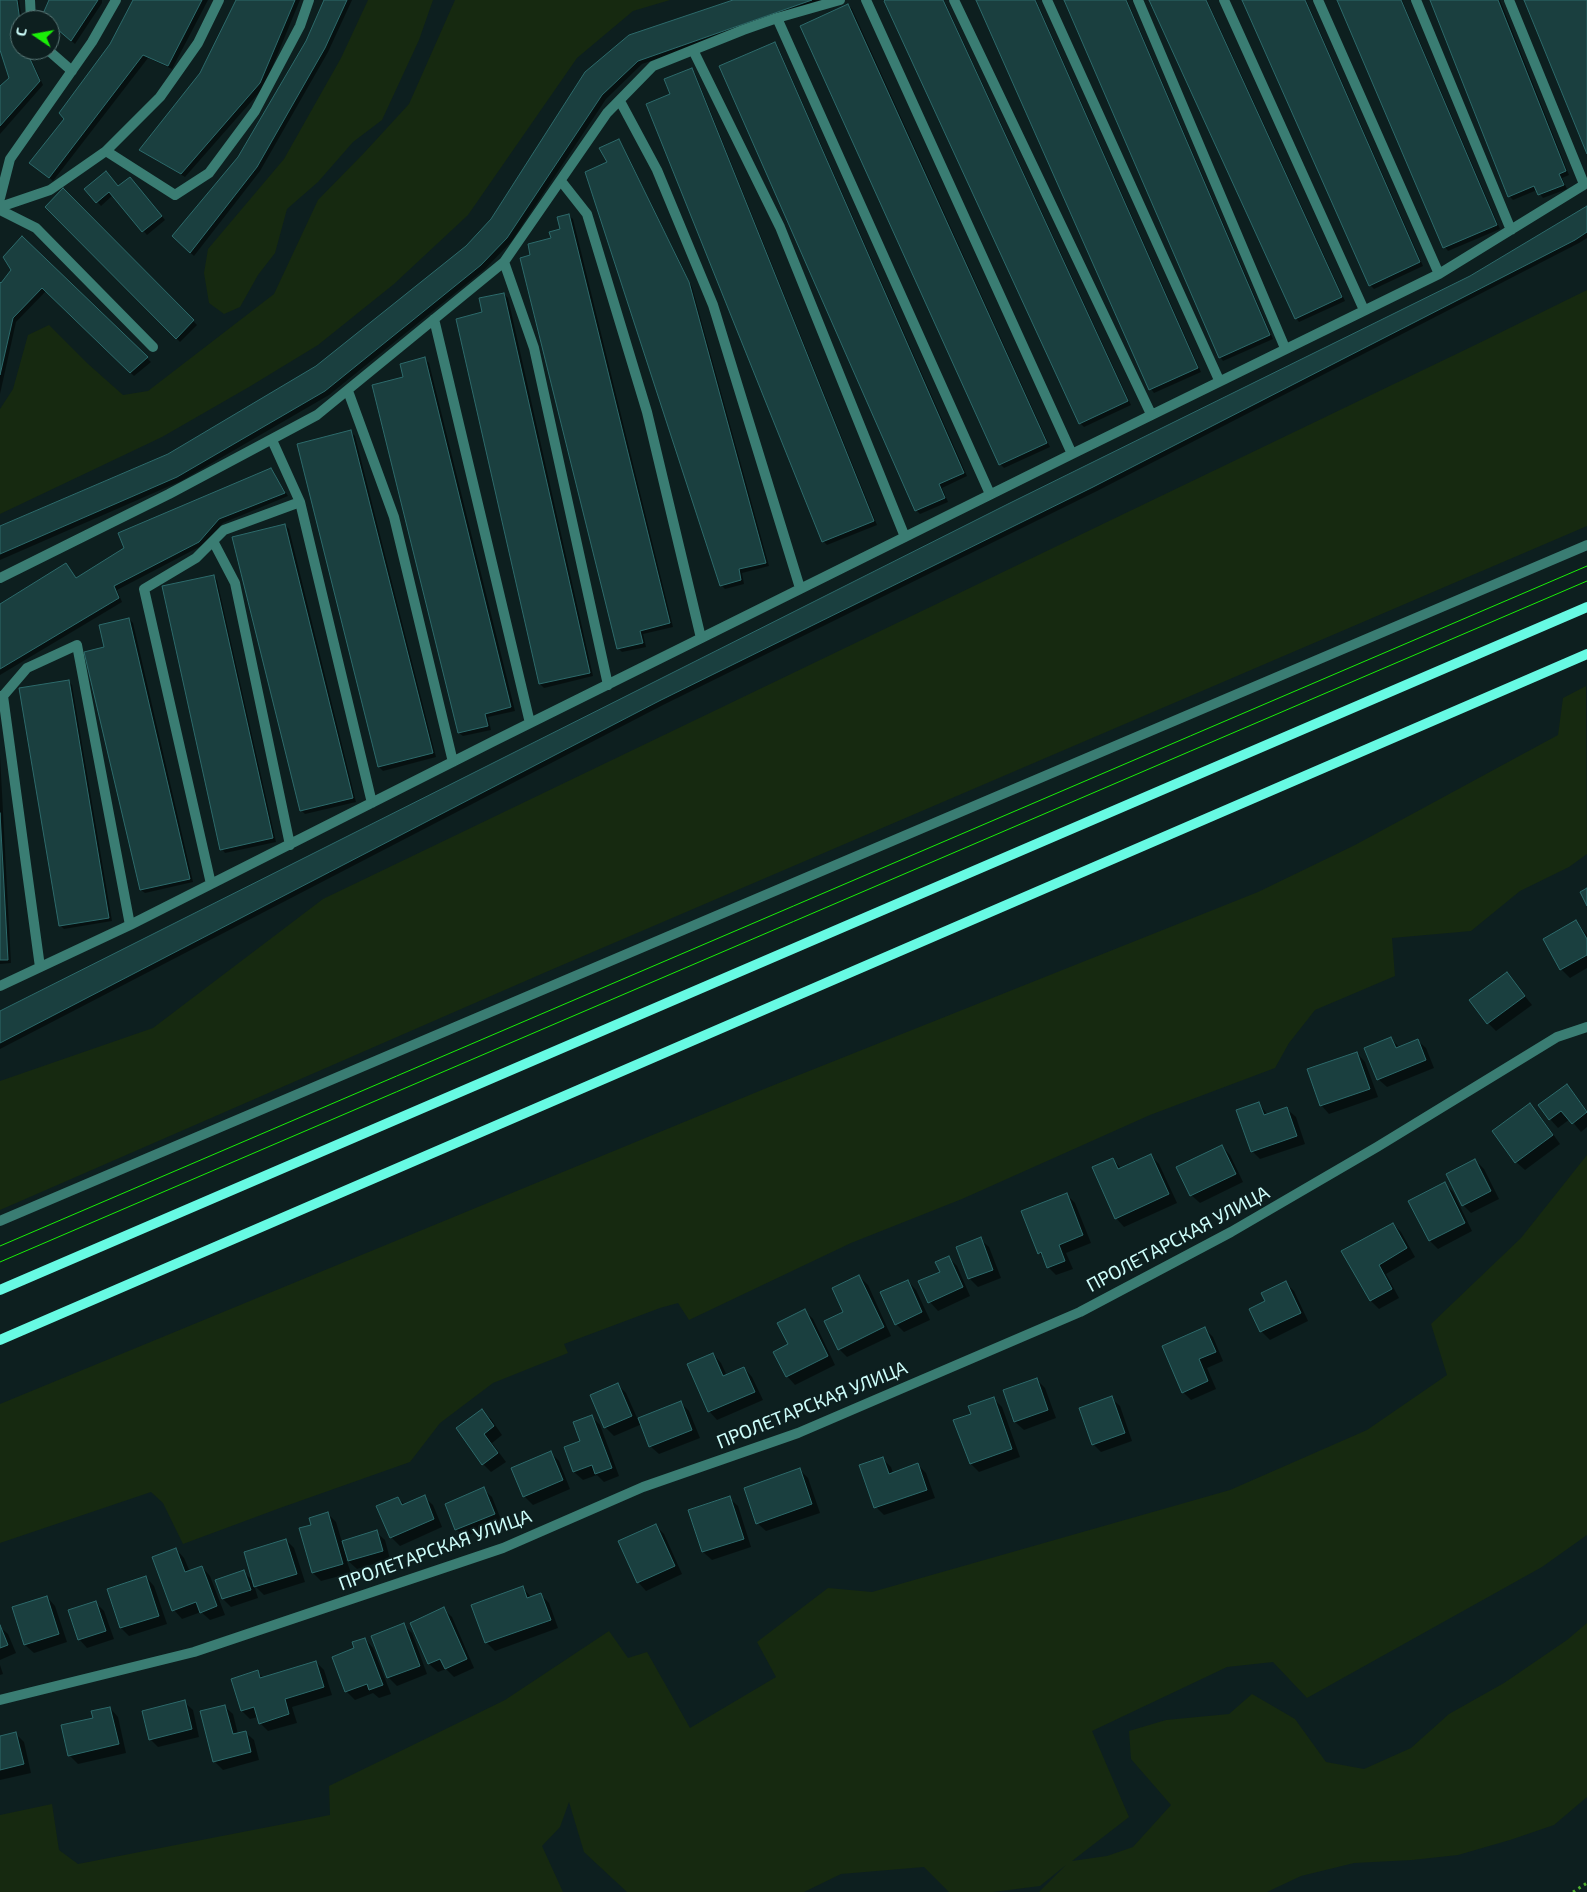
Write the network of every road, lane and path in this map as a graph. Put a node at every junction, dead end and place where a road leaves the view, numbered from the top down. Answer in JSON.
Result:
{"nodes":[{"id":1,"x":116,"y":0,"type":"edge"},
{"id":2,"x":219,"y":0,"type":"edge"},
{"id":3,"x":309,"y":0,"type":"edge"},
{"id":4,"x":840,"y":0,"type":"edge"},
{"id":5,"x":866,"y":0,"type":"edge"},
{"id":6,"x":954,"y":0,"type":"edge"},
{"id":7,"x":1047,"y":0,"type":"edge"},
{"id":8,"x":1138,"y":0,"type":"edge"},
{"id":9,"x":1224,"y":0,"type":"edge"},
{"id":10,"x":1318,"y":0,"type":"edge"},
{"id":11,"x":1416,"y":0,"type":"edge"},
{"id":12,"x":1509,"y":0,"type":"edge"},
{"id":13,"x":777,"y":18,"type":"junction"},
{"id":14,"x":693,"y":50,"type":"junction"},
{"id":15,"x":59,"y":60,"type":"edge"},
{"id":16,"x":72,"y":71,"type":"junction"},
{"id":17,"x":620,"y":101,"type":"junction"},
{"id":18,"x":106,"y":151,"type":"junction"},
{"id":19,"x":561,"y":181,"type":"junction"},
{"id":20,"x":1586,"y":184,"type":"edge"},
{"id":21,"x":0,"y":198,"type":"edge"},
{"id":22,"x":0,"y":208,"type":"edge"},
{"id":23,"x":1511,"y":230,"type":"junction"},
{"id":24,"x":504,"y":262,"type":"junction"},
{"id":25,"x":1439,"y":274,"type":"junction"},
{"id":26,"x":1364,"y":310,"type":"junction"},
{"id":27,"x":434,"y":320,"type":"junction"},
{"id":28,"x":153,"y":346,"type":"dead end"},
{"id":29,"x":1284,"y":348,"type":"junction"},
{"id":30,"x":1219,"y":380,"type":"junction"},
{"id":31,"x":348,"y":390,"type":"junction"},
{"id":32,"x":1151,"y":414,"type":"junction"},
{"id":33,"x":272,"y":440,"type":"junction"},
{"id":34,"x":1072,"y":454,"type":"junction"},
{"id":35,"x":990,"y":494,"type":"junction"},
{"id":36,"x":300,"y":502,"type":"junction"},
{"id":37,"x":905,"y":537,"type":"junction"},
{"id":38,"x":213,"y":541,"type":"junction"},
{"id":39,"x":1587,"y":545,"type":"edge"},
{"id":40,"x":0,"y":578,"type":"edge"},
{"id":41,"x":800,"y":588,"type":"junction"},
{"id":42,"x":1587,"y":607,"type":"edge"},
{"id":43,"x":701,"y":638,"type":"junction"},
{"id":44,"x":1587,"y":654,"type":"edge"},
{"id":45,"x":608,"y":684,"type":"junction"},
{"id":46,"x":2,"y":696,"type":"edge"},
{"id":47,"x":530,"y":723,"type":"junction"},
{"id":48,"x":453,"y":762,"type":"junction"},
{"id":49,"x":372,"y":803,"type":"junction"},
{"id":50,"x":290,"y":845,"type":"junction"},
{"id":51,"x":211,"y":884,"type":"junction"},
{"id":52,"x":130,"y":925,"type":"junction"},
{"id":53,"x":40,"y":967,"type":"junction"},
{"id":54,"x":0,"y":986,"type":"edge"},
{"id":55,"x":1587,"y":1027,"type":"edge"},
{"id":56,"x":0,"y":1221,"type":"edge"},
{"id":57,"x":0,"y":1290,"type":"edge"},
{"id":58,"x":0,"y":1340,"type":"edge"},
{"id":59,"x":0,"y":1700,"type":"edge"},
{"id":60,"x":1587,"y":1883,"type":"edge"},
{"id":61,"x":1573,"y":1892,"type":"edge"}],
"edges":[{"from":1,"to":16,"type":"street"},
{"from":2,"to":18,"type":"street"},
{"from":3,"to":18,"type":"street"},
{"from":4,"to":13,"type":"street"},
{"from":5,"to":34,"type":"street"},
{"from":6,"to":32,"type":"street"},
{"from":7,"to":30,"type":"street"},
{"from":8,"to":29,"type":"street"},
{"from":9,"to":26,"type":"street"},
{"from":10,"to":25,"type":"street"},
{"from":11,"to":23,"type":"street"},
{"from":12,"to":20,"type":"street"},
{"from":13,"to":14,"type":"street"},
{"from":13,"to":35,"type":"street"},
{"from":14,"to":17,"type":"street"},
{"from":14,"to":37,"type":"street"},
{"from":15,"to":16,"type":"street"},
{"from":16,"to":21,"type":"street"},
{"from":17,"to":19,"type":"street"},
{"from":17,"to":41,"type":"street"},
{"from":18,"to":22,"type":"street"},
{"from":19,"to":24,"type":"street"},
{"from":19,"to":43,"type":"street"},
{"from":20,"to":23,"type":"street"},
{"from":22,"to":28,"type":"street"},
{"from":23,"to":25,"type":"street"},
{"from":24,"to":27,"type":"street"},
{"from":24,"to":45,"type":"street"},
{"from":25,"to":26,"type":"street"},
{"from":26,"to":29,"type":"street"},
{"from":27,"to":31,"type":"street"},
{"from":27,"to":47,"type":"street"},
{"from":29,"to":30,"type":"street"},
{"from":30,"to":32,"type":"street"},
{"from":31,"to":33,"type":"street"},
{"from":31,"to":48,"type":"street"},
{"from":32,"to":34,"type":"street"},
{"from":33,"to":36,"type":"street"},
{"from":33,"to":40,"type":"street"},
{"from":34,"to":35,"type":"street"},
{"from":35,"to":37,"type":"street"},
{"from":36,"to":38,"type":"street"},
{"from":36,"to":49,"type":"street"},
{"from":37,"to":41,"type":"street"},
{"from":38,"to":50,"type":"street"},
{"from":38,"to":51,"type":"street"},
{"from":39,"to":56,"type":"street"},
{"from":41,"to":43,"type":"street"},
{"from":42,"to":57,"type":"main road"},
{"from":43,"to":45,"type":"street"},
{"from":44,"to":58,"type":"main road"},
{"from":45,"to":47,"type":"street"},
{"from":46,"to":52,"type":"street"},
{"from":46,"to":53,"type":"street"},
{"from":47,"to":48,"type":"street"},
{"from":48,"to":49,"type":"street"},
{"from":49,"to":50,"type":"street"},
{"from":50,"to":51,"type":"street"},
{"from":51,"to":52,"type":"street"},
{"from":52,"to":53,"type":"street"},
{"from":53,"to":54,"type":"street"},
{"from":55,"to":59,"type":"street","name":"ПРОЛЕТАРСКАЯ УЛИЦА"},
{"from":60,"to":61,"type":"path"}]}
